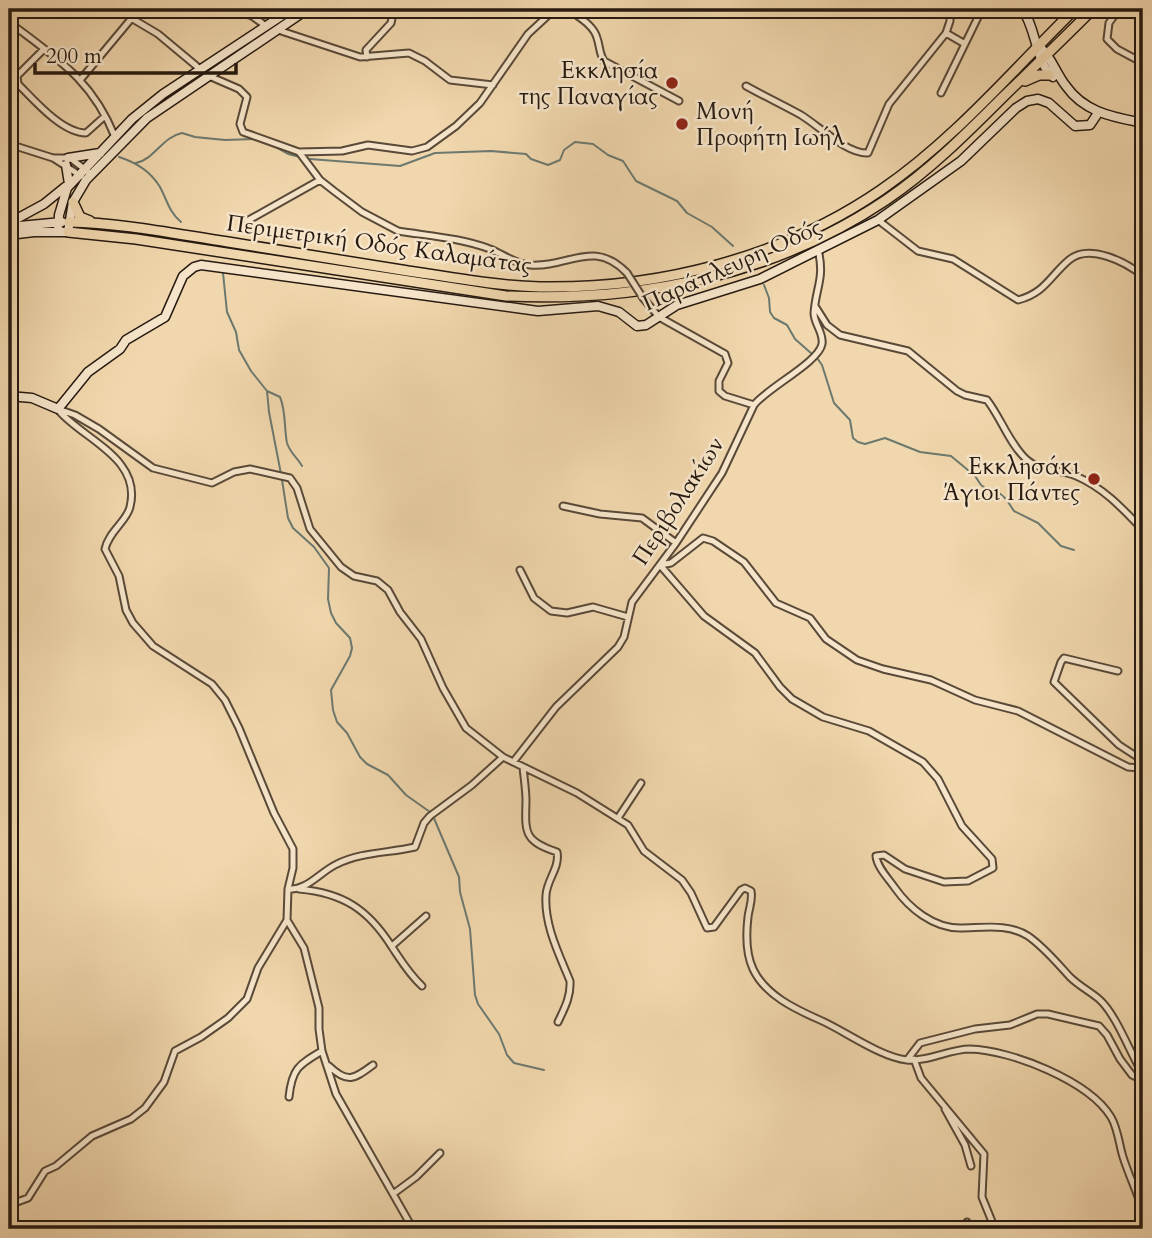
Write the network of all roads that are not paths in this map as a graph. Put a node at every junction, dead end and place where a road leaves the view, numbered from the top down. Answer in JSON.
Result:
{"nodes":[{"id":1,"x":79,"y":9,"type":"edge"},
{"id":2,"x":116,"y":9,"type":"edge"},
{"id":3,"x":232,"y":9,"type":"edge"},
{"id":4,"x":256,"y":9,"type":"edge"},
{"id":5,"x":292,"y":9,"type":"edge"},
{"id":6,"x":308,"y":9,"type":"edge"},
{"id":7,"x":394,"y":9,"type":"edge"},
{"id":8,"x":555,"y":9,"type":"edge"},
{"id":9,"x":568,"y":9,"type":"edge"},
{"id":10,"x":949,"y":9,"type":"edge"},
{"id":11,"x":982,"y":9,"type":"edge"},
{"id":12,"x":1022,"y":9,"type":"edge"},
{"id":13,"x":1074,"y":9,"type":"edge"},
{"id":14,"x":1093,"y":9,"type":"edge"},
{"id":15,"x":1119,"y":9,"type":"edge"},
{"id":16,"x":87,"y":14,"type":"dead end"},
{"id":17,"x":252,"y":16,"type":"junction"},
{"id":18,"x":131,"y":19,"type":"junction"},
{"id":19,"x":9,"y":22,"type":"edge"},
{"id":20,"x":266,"y":26,"type":"junction"},
{"id":21,"x":278,"y":30,"type":"junction"},
{"id":22,"x":946,"y":33,"type":"junction"},
{"id":23,"x":965,"y":44,"type":"junction"},
{"id":24,"x":1038,"y":45,"type":"junction"},
{"id":25,"x":44,"y":49,"type":"junction"},
{"id":26,"x":367,"y":57,"type":"junction"},
{"id":27,"x":1045,"y":57,"type":"junction"},
{"id":28,"x":1143,"y":62,"type":"edge"},
{"id":29,"x":200,"y":69,"type":"junction"},
{"id":30,"x":208,"y":75,"type":"junction"},
{"id":31,"x":1049,"y":75,"type":"junction"},
{"id":32,"x":81,"y":79,"type":"junction"},
{"id":33,"x":493,"y":85,"type":"junction"},
{"id":34,"x":1065,"y":85,"type":"junction"},
{"id":35,"x":746,"y":86,"type":"dead end"},
{"id":36,"x":942,"y":93,"type":"dead end"},
{"id":37,"x":1006,"y":94,"type":"junction"},
{"id":38,"x":679,"y":101,"type":"dead end"},
{"id":39,"x":1098,"y":113,"type":"junction"},
{"id":40,"x":105,"y":116,"type":"junction"},
{"id":41,"x":1143,"y":117,"type":"edge"},
{"id":42,"x":1143,"y":123,"type":"edge"},
{"id":43,"x":114,"y":137,"type":"junction"},
{"id":44,"x":9,"y":144,"type":"edge"},
{"id":45,"x":299,"y":152,"type":"junction"},
{"id":46,"x":100,"y":153,"type":"junction"},
{"id":47,"x":67,"y":161,"type":"junction"},
{"id":48,"x":85,"y":174,"type":"junction"},
{"id":49,"x":320,"y":180,"type":"junction"},
{"id":50,"x":70,"y":183,"type":"junction"},
{"id":51,"x":73,"y":202,"type":"junction"},
{"id":52,"x":878,"y":220,"type":"junction"},
{"id":53,"x":247,"y":221,"type":"dead end"},
{"id":54,"x":99,"y":224,"type":"junction"},
{"id":55,"x":9,"y":225,"type":"edge"},
{"id":56,"x":63,"y":227,"type":"junction"},
{"id":57,"x":9,"y":235,"type":"edge"},
{"id":58,"x":818,"y":249,"type":"junction"},
{"id":59,"x":1143,"y":276,"type":"edge"},
{"id":60,"x":815,"y":306,"type":"junction"},
{"id":61,"x":659,"y":317,"type":"junction"},
{"id":62,"x":9,"y":396,"type":"edge"},
{"id":63,"x":754,"y":405,"type":"junction"},
{"id":64,"x":58,"y":409,"type":"junction"},
{"id":65,"x":563,"y":506,"type":"dead end"},
{"id":66,"x":1143,"y":530,"type":"edge"},
{"id":67,"x":676,"y":543,"type":"junction"},
{"id":68,"x":660,"y":565,"type":"junction"},
{"id":69,"x":520,"y":570,"type":"dead end"},
{"id":70,"x":628,"y":617,"type":"junction"},
{"id":71,"x":1118,"y":671,"type":"dead end"},
{"id":72,"x":503,"y":757,"type":"junction"},
{"id":73,"x":514,"y":761,"type":"junction"},
{"id":74,"x":1143,"y":766,"type":"edge"},
{"id":75,"x":523,"y":767,"type":"junction"},
{"id":76,"x":641,"y":783,"type":"dead end"},
{"id":77,"x":618,"y":818,"type":"junction"},
{"id":78,"x":288,"y":889,"type":"junction"},
{"id":79,"x":299,"y":889,"type":"junction"},
{"id":80,"x":426,"y":916,"type":"dead end"},
{"id":81,"x":287,"y":920,"type":"junction"},
{"id":82,"x":392,"y":946,"type":"junction"},
{"id":83,"x":422,"y":986,"type":"dead end"},
{"id":84,"x":558,"y":1022,"type":"dead end"},
{"id":85,"x":322,"y":1051,"type":"junction"},
{"id":86,"x":910,"y":1060,"type":"junction"},
{"id":87,"x":327,"y":1064,"type":"junction"},
{"id":88,"x":373,"y":1065,"type":"dead end"},
{"id":89,"x":1142,"y":1076,"type":"edge"},
{"id":90,"x":289,"y":1097,"type":"dead end"},
{"id":91,"x":944,"y":1106,"type":"junction"},
{"id":92,"x":440,"y":1153,"type":"dead end"},
{"id":93,"x":971,"y":1166,"type":"dead end"},
{"id":94,"x":393,"y":1194,"type":"junction"},
{"id":95,"x":9,"y":1205,"type":"edge"},
{"id":96,"x":1143,"y":1212,"type":"edge"},
{"id":97,"x":967,"y":1222,"type":"dead end"},
{"id":98,"x":413,"y":1229,"type":"edge"},
{"id":99,"x":970,"y":1229,"type":"edge"},
{"id":100,"x":995,"y":1229,"type":"edge"}],
"edges":[{"from":1,"to":16,"type":"street"},
{"from":2,"to":18,"type":"street"},
{"from":3,"to":17,"type":"street"},
{"from":4,"to":17,"type":"street"},
{"from":5,"to":20,"type":"street"},
{"from":6,"to":21,"type":"street"},
{"from":7,"to":26,"type":"street"},
{"from":8,"to":33,"type":"street"},
{"from":9,"to":38,"type":"street"},
{"from":10,"to":22,"type":"street"},
{"from":11,"to":23,"type":"street"},
{"from":12,"to":24,"type":"street"},
{"from":13,"to":24,"type":"main road","name":"Περιμετρική Οδός Καλαμάτας"},
{"from":14,"to":27,"type":"main road","name":"Περιμετρική Οδός Καλαμάτας"},
{"from":15,"to":28,"type":"street"},
{"from":17,"to":20,"type":"street"},
{"from":18,"to":29,"type":"street"},
{"from":18,"to":32,"type":"street"},
{"from":19,"to":25,"type":"street"},
{"from":20,"to":29,"type":"street"},
{"from":21,"to":26,"type":"street"},
{"from":21,"to":30,"type":"street"},
{"from":22,"to":23,"type":"street"},
{"from":22,"to":35,"type":"street"},
{"from":23,"to":36,"type":"street"},
{"from":24,"to":27,"type":"street"},
{"from":24,"to":54,"type":"main road","name":"Περιμετρική Οδός Καλαμάτας"},
{"from":25,"to":32,"type":"street"},
{"from":25,"to":40,"type":"street"},
{"from":26,"to":33,"type":"street"},
{"from":27,"to":31,"type":"street"},
{"from":27,"to":34,"type":"street"},
{"from":27,"to":37,"type":"main road","name":"Περιμετρική Οδός Καλαμάτας"},
{"from":29,"to":43,"type":"street"},
{"from":30,"to":45,"type":"street"},
{"from":30,"to":48,"type":"street"},
{"from":31,"to":34,"type":"street"},
{"from":31,"to":37,"type":"main road"},
{"from":32,"to":40,"type":"street"},
{"from":33,"to":45,"type":"street"},
{"from":34,"to":39,"type":"street"},
{"from":37,"to":56,"type":"main road","name":"Περιμετρική Οδός Καλαμάτας"},
{"from":39,"to":42,"type":"street"},
{"from":39,"to":52,"type":"street","name":"Παράπλευρη Οδός"},
{"from":40,"to":43,"type":"street"},
{"from":41,"to":42,"type":"street"},
{"from":43,"to":46,"type":"street"},
{"from":44,"to":47,"type":"street"},
{"from":45,"to":49,"type":"street"},
{"from":46,"to":47,"type":"street"},
{"from":46,"to":48,"type":"street"},
{"from":47,"to":48,"type":"street"},
{"from":47,"to":50,"type":"street"},
{"from":48,"to":50,"type":"street"},
{"from":48,"to":51,"type":"street"},
{"from":49,"to":53,"type":"street"},
{"from":49,"to":61,"type":"street","bridge":true},
{"from":50,"to":55,"type":"street"},
{"from":50,"to":56,"type":"street"},
{"from":51,"to":54,"type":"main road"},
{"from":51,"to":56,"type":"street"},
{"from":52,"to":58,"type":"street","name":"Παράπλευρη Οδός"},
{"from":52,"to":59,"type":"street"},
{"from":54,"to":56,"type":"main road","name":"Περιμετρική Οδός Καλαμάτας"},
{"from":55,"to":56,"type":"street","name":"Περιμετρική Οδός Καλαμάτας"},
{"from":56,"to":57,"type":"street"},
{"from":58,"to":60,"type":"street","name":"Περιβολακίων"},
{"from":58,"to":61,"type":"street","name":"Παράπλευρη Οδός"},
{"from":60,"to":63,"type":"street","name":"Περιβολακίων"},
{"from":60,"to":66,"type":"street"},
{"from":61,"to":63,"type":"street"},
{"from":61,"to":64,"type":"street","name":"Παράπλευρη Οδός"},
{"from":62,"to":64,"type":"street"},
{"from":63,"to":67,"type":"street","name":"Περιβολακίων"},
{"from":64,"to":72,"type":"street"},
{"from":64,"to":78,"type":"street"},
{"from":65,"to":67,"type":"street"},
{"from":67,"to":68,"type":"street","name":"Περιβολακίων"},
{"from":68,"to":70,"type":"street","name":"Περιβολακίων"},
{"from":68,"to":74,"type":"street"},
{"from":68,"to":89,"type":"street"},
{"from":69,"to":70,"type":"street"},
{"from":70,"to":73,"type":"street","name":"Περιβολακίων"},
{"from":71,"to":74,"type":"street"},
{"from":72,"to":73,"type":"street"},
{"from":72,"to":79,"type":"street"},
{"from":73,"to":75,"type":"street"},
{"from":75,"to":77,"type":"street"},
{"from":75,"to":84,"type":"street"},
{"from":76,"to":77,"type":"street"},
{"from":77,"to":86,"type":"street"},
{"from":78,"to":79,"type":"street"},
{"from":78,"to":81,"type":"street"},
{"from":79,"to":82,"type":"street"},
{"from":80,"to":82,"type":"street"},
{"from":81,"to":85,"type":"street"},
{"from":81,"to":95,"type":"street"},
{"from":82,"to":83,"type":"street"},
{"from":85,"to":87,"type":"street"},
{"from":85,"to":90,"type":"street"},
{"from":86,"to":89,"type":"street"},
{"from":86,"to":91,"type":"street"},
{"from":86,"to":96,"type":"street"},
{"from":87,"to":88,"type":"street"},
{"from":87,"to":94,"type":"street"},
{"from":91,"to":93,"type":"street"},
{"from":91,"to":100,"type":"street"},
{"from":92,"to":94,"type":"street"},
{"from":94,"to":98,"type":"street"},
{"from":97,"to":99,"type":"street"}]}
